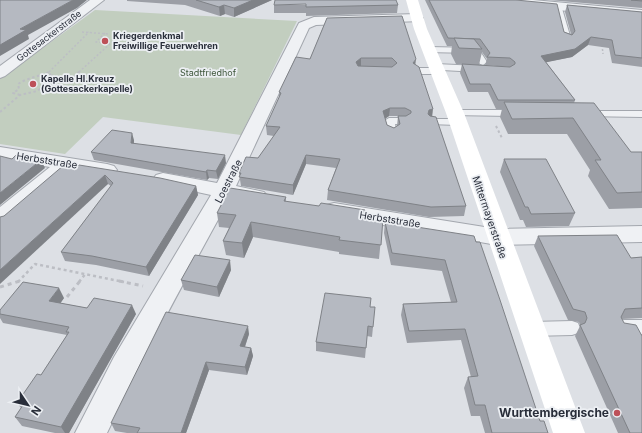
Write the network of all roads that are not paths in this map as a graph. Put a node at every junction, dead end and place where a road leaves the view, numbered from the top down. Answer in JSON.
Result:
{"nodes":[{"id":1,"x":98,"y":0,"type":"edge"},
{"id":2,"x":495,"y":0,"type":"edge"},
{"id":3,"x":596,"y":4,"type":"edge"},
{"id":4,"x":557,"y":5,"type":"junction"},
{"id":5,"x":414,"y":9,"type":"edge"},
{"id":6,"x":642,"y":14,"type":"edge"},
{"id":7,"x":567,"y":38,"type":"edge"},
{"id":8,"x":430,"y":65,"type":"junction"},
{"id":9,"x":0,"y":73,"type":"edge"},
{"id":10,"x":530,"y":113,"type":"edge"},
{"id":11,"x":578,"y":114,"type":"edge"},
{"id":12,"x":642,"y":114,"type":"edge"},
{"id":13,"x":456,"y":117,"type":"junction"},
{"id":14,"x":404,"y":121,"type":"edge"},
{"id":15,"x":433,"y":122,"type":"edge"},
{"id":16,"x":392,"y":133,"type":"edge"},
{"id":17,"x":0,"y":153,"type":"edge"},
{"id":18,"x":66,"y":163,"type":"junction"},
{"id":19,"x":223,"y":192,"type":"junction"},
{"id":20,"x":277,"y":201,"type":"edge"},
{"id":21,"x":315,"y":207,"type":"edge"},
{"id":22,"x":0,"y":219,"type":"edge"},
{"id":23,"x":642,"y":234,"type":"edge"},
{"id":24,"x":497,"y":237,"type":"junction"},
{"id":25,"x":624,"y":327,"type":"edge"},
{"id":26,"x":642,"y":327,"type":"edge"},
{"id":27,"x":572,"y":328,"type":"dead end"},
{"id":28,"x":531,"y":329,"type":"junction"},
{"id":29,"x":92,"y":433,"type":"edge"},
{"id":30,"x":569,"y":433,"type":"edge"}],
"edges":[{"from":1,"to":9,"type":"street","name":"Gottesackerstraße"},
{"from":2,"to":4,"type":"street"},
{"from":3,"to":4,"type":"street"},
{"from":3,"to":6,"type":"street"},
{"from":4,"to":7,"type":"lane"},
{"from":5,"to":8,"type":"main road","name":"Mittermayerstraße"},
{"from":5,"to":19,"type":"street","name":"Loestraße"},
{"from":8,"to":8,"type":"lane"},
{"from":8,"to":13,"type":"main road","name":"Mittermayerstraße"},
{"from":10,"to":13,"type":"lane"},
{"from":11,"to":12,"type":"lane"},
{"from":13,"to":15,"type":"lane"},
{"from":13,"to":24,"type":"main road","name":"Mittermayerstraße"},
{"from":14,"to":16,"type":"lane"},
{"from":17,"to":18,"type":"street","name":"Herbststraße"},
{"from":18,"to":19,"type":"street","name":"Herbststraße"},
{"from":18,"to":22,"type":"street"},
{"from":19,"to":20,"type":"street","name":"Herbststraße"},
{"from":19,"to":29,"type":"street","name":"Loestraße"},
{"from":21,"to":24,"type":"street","name":"Herbststraße"},
{"from":23,"to":24,"type":"street","name":"Herbststraße"},
{"from":24,"to":28,"type":"main road","name":"Mittermayerstraße"},
{"from":25,"to":26,"type":"lane"},
{"from":27,"to":28,"type":"lane"},
{"from":28,"to":30,"type":"main road","name":"Mittermayerstraße"}]}
